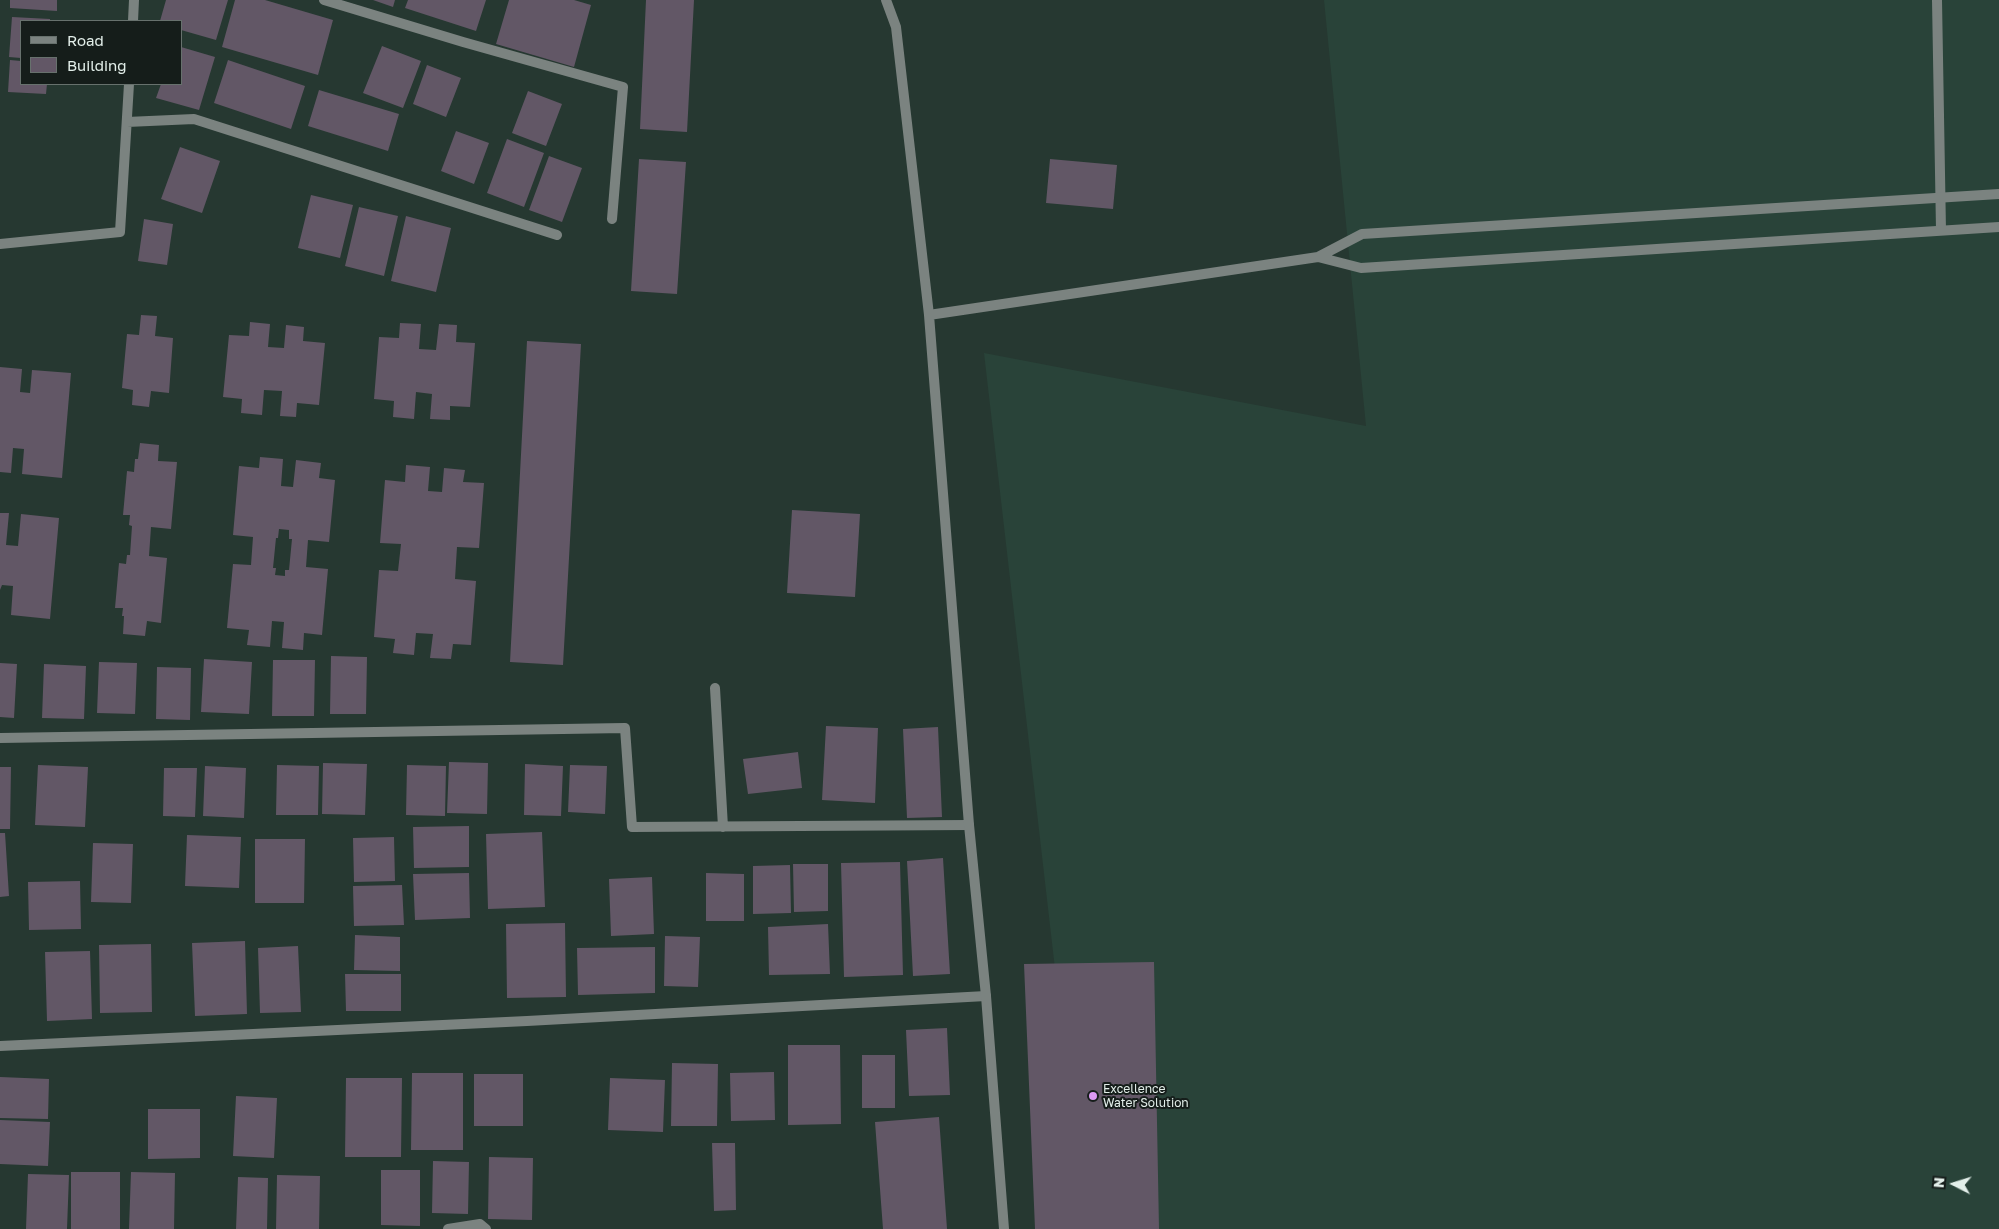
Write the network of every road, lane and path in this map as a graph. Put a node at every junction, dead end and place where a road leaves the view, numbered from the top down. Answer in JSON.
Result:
{"nodes":[{"id":1,"x":134,"y":0,"type":"edge"},
{"id":2,"x":324,"y":0,"type":"edge"},
{"id":3,"x":886,"y":0,"type":"edge"},
{"id":4,"x":1937,"y":0,"type":"edge"},
{"id":5,"x":133,"y":20,"type":"edge"},
{"id":6,"x":129,"y":85,"type":"edge"},
{"id":7,"x":127,"y":122,"type":"junction"},
{"id":8,"x":1999,"y":194,"type":"edge"},
{"id":9,"x":1940,"y":197,"type":"junction"},
{"id":10,"x":612,"y":219,"type":"dead end"},
{"id":11,"x":1999,"y":227,"type":"edge"},
{"id":12,"x":1941,"y":230,"type":"junction"},
{"id":13,"x":556,"y":235,"type":"dead end"},
{"id":14,"x":0,"y":244,"type":"edge"},
{"id":15,"x":1318,"y":257,"type":"junction"},
{"id":16,"x":929,"y":315,"type":"junction"},
{"id":17,"x":715,"y":688,"type":"dead end"},
{"id":18,"x":0,"y":738,"type":"edge"},
{"id":19,"x":969,"y":826,"type":"junction"},
{"id":20,"x":723,"y":827,"type":"junction"},
{"id":21,"x":986,"y":996,"type":"junction"},
{"id":22,"x":0,"y":1046,"type":"edge"},
{"id":23,"x":448,"y":1229,"type":"edge"},
{"id":24,"x":486,"y":1229,"type":"edge"},
{"id":25,"x":1004,"y":1229,"type":"edge"}],
"edges":[{"from":1,"to":5,"type":"street"},
{"from":2,"to":10,"type":"street"},
{"from":3,"to":16,"type":"street"},
{"from":4,"to":9,"type":"street"},
{"from":6,"to":7,"type":"street"},
{"from":7,"to":13,"type":"street"},
{"from":7,"to":14,"type":"street"},
{"from":8,"to":9,"type":"street"},
{"from":9,"to":12,"type":"street"},
{"from":9,"to":15,"type":"street"},
{"from":11,"to":12,"type":"street"},
{"from":12,"to":15,"type":"street"},
{"from":15,"to":16,"type":"street"},
{"from":16,"to":19,"type":"street"},
{"from":17,"to":20,"type":"street"},
{"from":18,"to":20,"type":"street"},
{"from":19,"to":20,"type":"street"},
{"from":19,"to":21,"type":"street"},
{"from":21,"to":22,"type":"street"},
{"from":21,"to":25,"type":"street"},
{"from":23,"to":24,"type":"street"}]}
